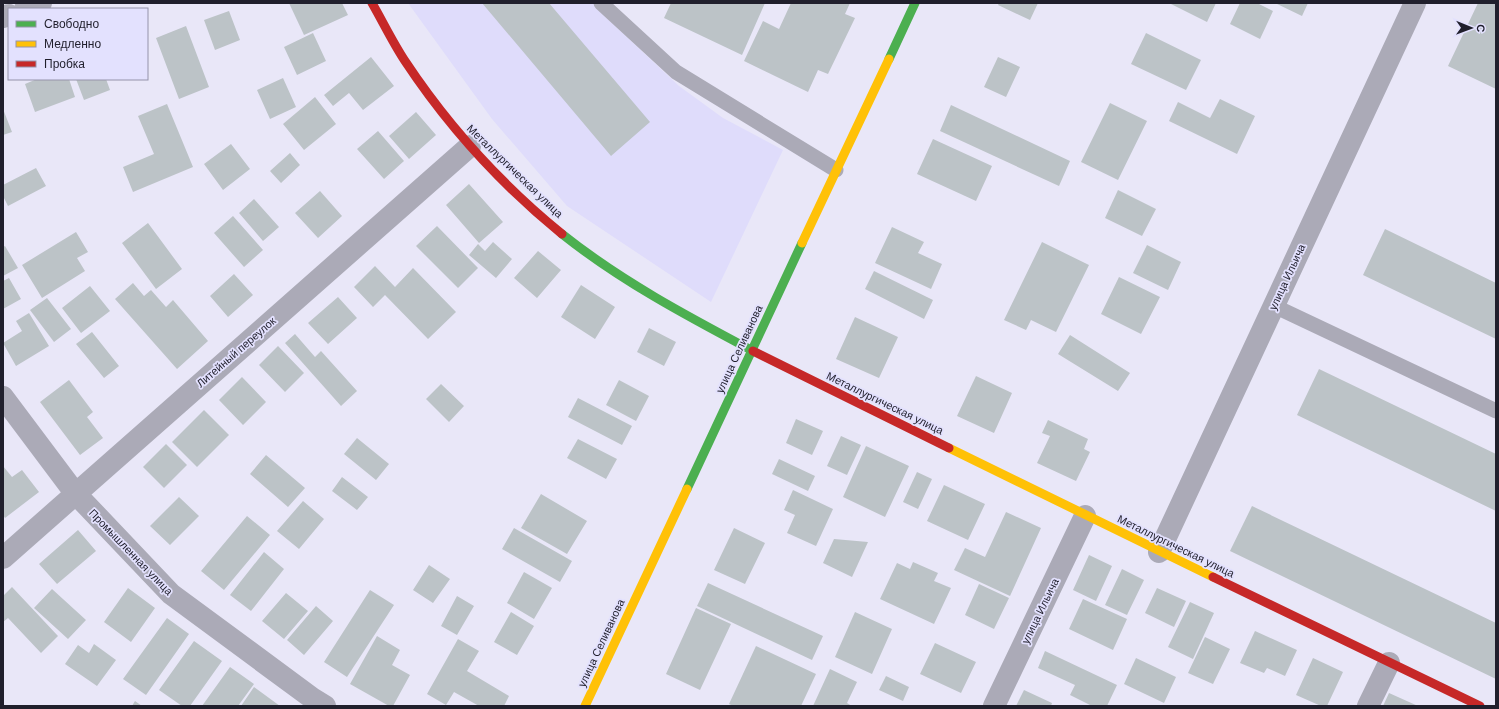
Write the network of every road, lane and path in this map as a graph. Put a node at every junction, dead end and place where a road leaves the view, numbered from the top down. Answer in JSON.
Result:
{"nodes":[{"id":1,"x":42,"y":3,"type":"edge"},
{"id":2,"x":372,"y":3,"type":"edge"},
{"id":3,"x":601,"y":3,"type":"edge"},
{"id":4,"x":915,"y":3,"type":"edge"},
{"id":5,"x":1415,"y":3,"type":"edge"},
{"id":6,"x":28,"y":8,"type":"edge"},
{"id":7,"x":470,"y":146,"type":"junction"},
{"id":8,"x":836,"y":170,"type":"junction"},
{"id":9,"x":1274,"y":306,"type":"junction"},
{"id":10,"x":752,"y":350,"type":"junction"},
{"id":11,"x":3,"y":398,"type":"edge"},
{"id":12,"x":1496,"y":411,"type":"edge"},
{"id":13,"x":75,"y":493,"type":"junction"},
{"id":14,"x":1085,"y":516,"type":"junction"},
{"id":15,"x":1159,"y":552,"type":"junction"},
{"id":16,"x":3,"y":558,"type":"edge"},
{"id":17,"x":1389,"y":663,"type":"junction"},
{"id":18,"x":325,"y":706,"type":"edge"},
{"id":19,"x":585,"y":706,"type":"edge"},
{"id":20,"x":994,"y":706,"type":"edge"},
{"id":21,"x":1368,"y":706,"type":"edge"},
{"id":22,"x":1480,"y":706,"type":"edge"}],
"edges":[{"from":1,"to":6,"type":"street"},
{"from":2,"to":7,"type":"street","name":"Металлургическая улица"},
{"from":3,"to":8,"type":"lane"},
{"from":4,"to":8,"type":"street","name":"улица Селиванова"},
{"from":5,"to":9,"type":"street","name":"улица Ильича"},
{"from":7,"to":10,"type":"street","name":"Металлургическая улица"},
{"from":7,"to":13,"type":"street","name":"Литейный переулок"},
{"from":8,"to":10,"type":"street","name":"улица Селиванова"},
{"from":9,"to":12,"type":"lane"},
{"from":9,"to":15,"type":"street","name":"улица Ильича"},
{"from":10,"to":14,"type":"street","name":"Металлургическая улица"},
{"from":10,"to":19,"type":"street","name":"улица Селиванова"},
{"from":11,"to":13,"type":"street","name":"Промышленная улица"},
{"from":13,"to":16,"type":"street","name":"Литейный переулок"},
{"from":13,"to":18,"type":"street","name":"Промышленная улица"},
{"from":14,"to":15,"type":"street","name":"Металлургическая улица"},
{"from":14,"to":20,"type":"street","name":"улица Ильича"},
{"from":15,"to":17,"type":"street","name":"Металлургическая улица"},
{"from":17,"to":21,"type":"street"},
{"from":17,"to":22,"type":"street","name":"Металлургическая улица"}]}
